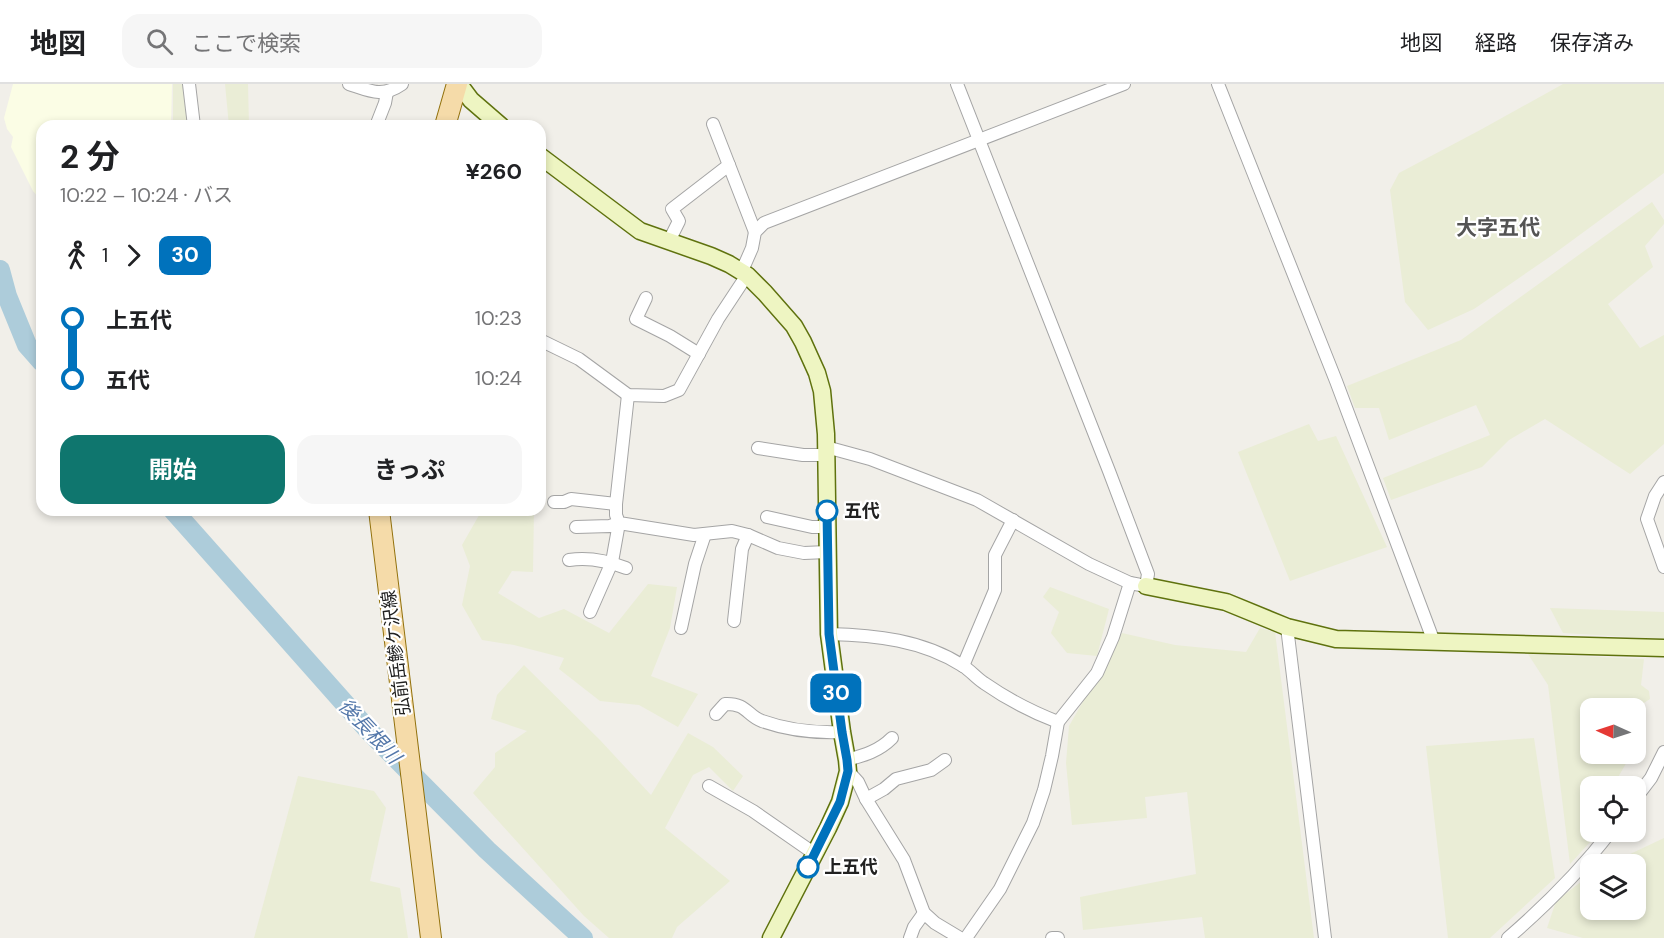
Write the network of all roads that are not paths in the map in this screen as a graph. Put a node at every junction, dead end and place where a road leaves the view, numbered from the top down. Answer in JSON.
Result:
{"nodes":[{"id":1,"x":189,"y":84,"type":"edge"},
{"id":2,"x":349,"y":84,"type":"edge"},
{"id":3,"x":402,"y":84,"type":"edge"},
{"id":4,"x":458,"y":84,"type":"edge"},
{"id":5,"x":957,"y":84,"type":"edge"},
{"id":6,"x":1124,"y":84,"type":"edge"},
{"id":7,"x":1218,"y":84,"type":"edge"},
{"id":8,"x":387,"y":92,"type":"junction"},
{"id":9,"x":193,"y":120,"type":"edge"},
{"id":10,"x":378,"y":120,"type":"edge"},
{"id":11,"x":447,"y":120,"type":"edge"},
{"id":12,"x":494,"y":120,"type":"edge"},
{"id":13,"x":713,"y":124,"type":"dead end"},
{"id":14,"x":979,"y":141,"type":"junction"},
{"id":15,"x":546,"y":160,"type":"edge"},
{"id":16,"x":729,"y":165,"type":"junction"},
{"id":17,"x":755,"y":232,"type":"junction"},
{"id":18,"x":669,"y":241,"type":"junction"},
{"id":19,"x":743,"y":273,"type":"junction"},
{"id":20,"x":646,"y":298,"type":"dead end"},
{"id":21,"x":546,"y":343,"type":"edge"},
{"id":22,"x":699,"y":354,"type":"junction"},
{"id":23,"x":628,"y":395,"type":"junction"},
{"id":24,"x":758,"y":448,"type":"dead end"},
{"id":25,"x":826,"y":451,"type":"junction"},
{"id":26,"x":1664,"y":482,"type":"edge"},
{"id":27,"x":554,"y":502,"type":"dead end"},
{"id":28,"x":616,"y":504,"type":"junction"},
{"id":29,"x":380,"y":516,"type":"edge"},
{"id":30,"x":767,"y":517,"type":"dead end"},
{"id":31,"x":1013,"y":520,"type":"junction"},
{"id":32,"x":619,"y":523,"type":"junction"},
{"id":33,"x":576,"y":527,"type":"dead end"},
{"id":34,"x":827,"y":527,"type":"junction"},
{"id":35,"x":705,"y":534,"type":"junction"},
{"id":36,"x":748,"y":535,"type":"junction"},
{"id":37,"x":828,"y":552,"type":"junction"},
{"id":38,"x":569,"y":560,"type":"dead end"},
{"id":39,"x":612,"y":562,"type":"junction"},
{"id":40,"x":1664,"y":567,"type":"edge"},
{"id":41,"x":626,"y":568,"type":"dead end"},
{"id":42,"x":1138,"y":584,"type":"junction"},
{"id":43,"x":590,"y":612,"type":"dead end"},
{"id":44,"x":734,"y":621,"type":"dead end"},
{"id":45,"x":1287,"y":627,"type":"junction"},
{"id":46,"x":681,"y":628,"type":"dead end"},
{"id":47,"x":829,"y":634,"type":"junction"},
{"id":48,"x":1434,"y":642,"type":"junction"},
{"id":49,"x":1664,"y":648,"type":"edge"},
{"id":50,"x":963,"y":666,"type":"junction"},
{"id":51,"x":716,"y":714,"type":"dead end"},
{"id":52,"x":1058,"y":722,"type":"junction"},
{"id":53,"x":842,"y":732,"type":"junction"},
{"id":54,"x":892,"y":738,"type":"dead end"},
{"id":55,"x":1664,"y":752,"type":"edge"},
{"id":56,"x":945,"y":760,"type":"dead end"},
{"id":57,"x":847,"y":765,"type":"junction"},
{"id":58,"x":1646,"y":785,"type":"edge"},
{"id":59,"x":710,"y":786,"type":"dead end"},
{"id":60,"x":866,"y":799,"type":"junction"},
{"id":61,"x":1602,"y":842,"type":"edge"},
{"id":62,"x":815,"y":854,"type":"junction"},
{"id":63,"x":924,"y":913,"type":"junction"},
{"id":64,"x":431,"y":938,"type":"edge"},
{"id":65,"x":771,"y":938,"type":"edge"},
{"id":66,"x":910,"y":938,"type":"edge"},
{"id":67,"x":960,"y":938,"type":"edge"},
{"id":68,"x":966,"y":938,"type":"edge"},
{"id":69,"x":1052,"y":938,"type":"edge"},
{"id":70,"x":1058,"y":938,"type":"edge"},
{"id":71,"x":1325,"y":938,"type":"edge"},
{"id":72,"x":1508,"y":938,"type":"edge"}],
"edges":[{"from":1,"to":9,"type":"street"},
{"from":2,"to":8,"type":"street"},
{"from":3,"to":8,"type":"street"},
{"from":4,"to":11,"type":"main road"},
{"from":4,"to":12,"type":"street"},
{"from":5,"to":14,"type":"street"},
{"from":6,"to":14,"type":"street"},
{"from":7,"to":48,"type":"street"},
{"from":8,"to":10,"type":"street"},
{"from":13,"to":16,"type":"street"},
{"from":14,"to":17,"type":"street"},
{"from":14,"to":42,"type":"street"},
{"from":15,"to":18,"type":"street"},
{"from":16,"to":17,"type":"street"},
{"from":16,"to":18,"type":"street"},
{"from":17,"to":19,"type":"street"},
{"from":18,"to":19,"type":"street"},
{"from":19,"to":22,"type":"street"},
{"from":19,"to":25,"type":"street"},
{"from":20,"to":22,"type":"street"},
{"from":21,"to":23,"type":"street"},
{"from":22,"to":23,"type":"street"},
{"from":23,"to":28,"type":"street"},
{"from":24,"to":25,"type":"street"},
{"from":25,"to":31,"type":"street"},
{"from":25,"to":34,"type":"street"},
{"from":26,"to":40,"type":"street"},
{"from":27,"to":28,"type":"street"},
{"from":28,"to":32,"type":"street"},
{"from":29,"to":64,"type":"main road","name":"弘前岳鰺ケ沢線"},
{"from":30,"to":34,"type":"street"},
{"from":31,"to":42,"type":"street"},
{"from":31,"to":50,"type":"street"},
{"from":32,"to":33,"type":"street"},
{"from":32,"to":35,"type":"street"},
{"from":32,"to":39,"type":"street"},
{"from":34,"to":37,"type":"street"},
{"from":35,"to":36,"type":"street"},
{"from":35,"to":46,"type":"street"},
{"from":36,"to":37,"type":"street"},
{"from":36,"to":44,"type":"street"},
{"from":37,"to":47,"type":"street"},
{"from":38,"to":39,"type":"street"},
{"from":39,"to":41,"type":"street"},
{"from":39,"to":43,"type":"street"},
{"from":42,"to":45,"type":"street"},
{"from":42,"to":52,"type":"street"},
{"from":45,"to":48,"type":"street"},
{"from":45,"to":71,"type":"street"},
{"from":47,"to":50,"type":"street"},
{"from":47,"to":53,"type":"street"},
{"from":48,"to":49,"type":"street"},
{"from":50,"to":52,"type":"street"},
{"from":51,"to":53,"type":"street"},
{"from":52,"to":68,"type":"street"},
{"from":53,"to":57,"type":"street"},
{"from":54,"to":57,"type":"street"},
{"from":55,"to":58,"type":"street"},
{"from":56,"to":60,"type":"street"},
{"from":57,"to":60,"type":"street"},
{"from":57,"to":62,"type":"street"},
{"from":59,"to":62,"type":"street"},
{"from":60,"to":63,"type":"street"},
{"from":61,"to":72,"type":"street"},
{"from":62,"to":65,"type":"street"},
{"from":63,"to":66,"type":"street"},
{"from":63,"to":67,"type":"street"},
{"from":69,"to":70,"type":"street"}]}
